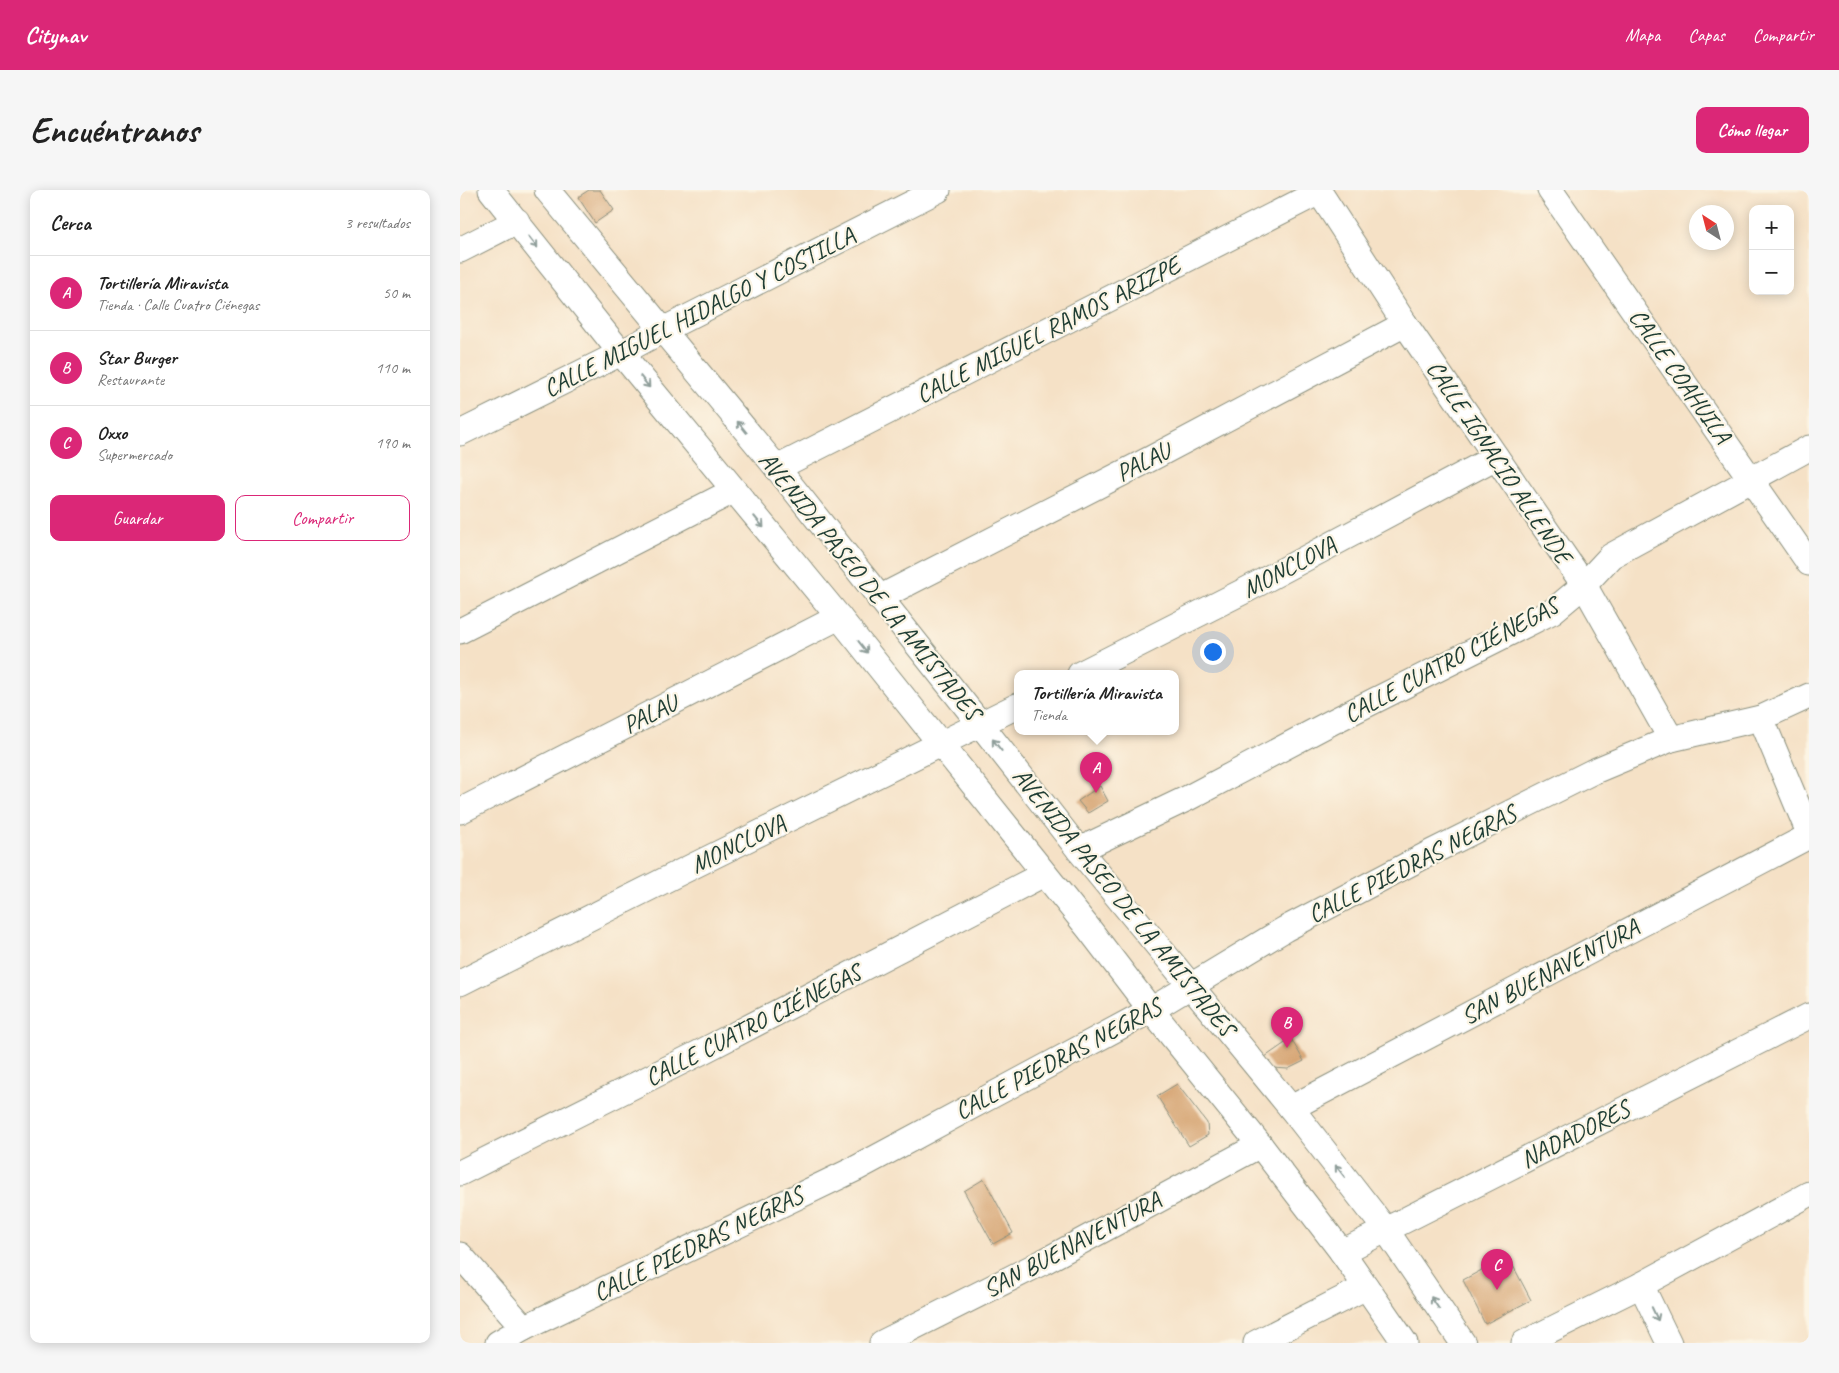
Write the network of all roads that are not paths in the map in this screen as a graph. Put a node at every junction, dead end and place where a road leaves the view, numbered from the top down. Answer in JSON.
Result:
{"nodes":[{"id":1,"x":491,"y":190,"type":"edge"},
{"id":2,"x":547,"y":190,"type":"edge"},
{"id":3,"x":938,"y":190,"type":"edge"},
{"id":4,"x":1550,"y":190,"type":"edge"},
{"id":5,"x":1318,"y":191,"type":"edge"},
{"id":6,"x":517,"y":221,"type":"junction"},
{"id":7,"x":460,"y":250,"type":"edge"},
{"id":8,"x":1405,"y":324,"type":"junction"},
{"id":9,"x":663,"y":330,"type":"junction"},
{"id":10,"x":621,"y":353,"type":"junction"},
{"id":11,"x":460,"y":432,"type":"edge"},
{"id":12,"x":1809,"y":448,"type":"edge"},
{"id":13,"x":1496,"y":457,"type":"junction"},
{"id":14,"x":777,"y":468,"type":"junction"},
{"id":15,"x":1752,"y":479,"type":"junction"},
{"id":16,"x":733,"y":491,"type":"junction"},
{"id":17,"x":1809,"y":563,"type":"edge"},
{"id":18,"x":1584,"y":585,"type":"junction"},
{"id":19,"x":879,"y":598,"type":"junction"},
{"id":20,"x":839,"y":617,"type":"junction"},
{"id":21,"x":460,"y":631,"type":"edge"},
{"id":22,"x":1088,"y":670,"type":"edge"},
{"id":23,"x":1809,"y":696,"type":"edge"},
{"id":24,"x":1014,"y":708,"type":"edge"},
{"id":25,"x":1761,"y":718,"type":"junction"},
{"id":26,"x":981,"y":725,"type":"junction"},
{"id":27,"x":1671,"y":739,"type":"junction"},
{"id":28,"x":940,"y":745,"type":"junction"},
{"id":29,"x":460,"y":810,"type":"edge"},
{"id":30,"x":1809,"y":835,"type":"edge"},
{"id":31,"x":1079,"y":850,"type":"junction"},
{"id":32,"x":1044,"y":874,"type":"junction"},
{"id":33,"x":460,"y":984,"type":"edge"},
{"id":34,"x":1192,"y":986,"type":"junction"},
{"id":35,"x":1151,"y":1010,"type":"junction"},
{"id":36,"x":1809,"y":1016,"type":"edge"},
{"id":37,"x":1290,"y":1108,"type":"junction"},
{"id":38,"x":1260,"y":1146,"type":"junction"},
{"id":39,"x":460,"y":1173,"type":"edge"},
{"id":40,"x":1809,"y":1194,"type":"edge"},
{"id":41,"x":1386,"y":1230,"type":"junction"},
{"id":42,"x":1342,"y":1252,"type":"junction"},
{"id":43,"x":460,"y":1255,"type":"edge"},
{"id":44,"x":1641,"y":1285,"type":"junction"},
{"id":45,"x":1366,"y":1287,"type":"junction"},
{"id":46,"x":524,"y":1328,"type":"junction"},
{"id":47,"x":498,"y":1343,"type":"edge"},
{"id":48,"x":882,"y":1343,"type":"edge"},
{"id":49,"x":1256,"y":1343,"type":"edge"},
{"id":50,"x":1405,"y":1343,"type":"edge"},
{"id":51,"x":1463,"y":1343,"type":"edge"},
{"id":52,"x":1524,"y":1343,"type":"edge"},
{"id":53,"x":1668,"y":1343,"type":"edge"}],
"edges":[{"from":1,"to":6,"type":"street","name":"AVENIDA PASEO DE LA AMISTADES"},
{"from":2,"to":9,"type":"street","name":"AVENIDA PASEO DE LA AMISTADES"},
{"from":3,"to":9,"type":"street","name":"CALLE MIGUEL HIDALGO Y COSTILLA"},
{"from":4,"to":15,"type":"street","name":"CALLE COAHUILA"},
{"from":5,"to":8,"type":"street","name":"CALLE IGNACIO ALLENDE"},
{"from":5,"to":14,"type":"street","name":"CALLE MIGUEL RAMOS ARIZPE"},
{"from":6,"to":7,"type":"street"},
{"from":6,"to":10,"type":"street","name":"AVENIDA PASEO DE LA AMISTADES","one_way":true},
{"from":8,"to":13,"type":"street","name":"CALLE IGNACIO ALLENDE"},
{"from":8,"to":19,"type":"street","name":"PALAU"},
{"from":9,"to":10,"type":"street","name":"CALLE MIGUEL HIDALGO Y COSTILLA"},
{"from":14,"to":9,"type":"street","name":"AVENIDA PASEO DE LA AMISTADES","one_way":true},
{"from":10,"to":11,"type":"street","name":"CALLE MIGUEL HIDALGO Y COSTILLA"},
{"from":10,"to":16,"type":"street","name":"AVENIDA PASEO DE LA AMISTADES","one_way":true},
{"from":12,"to":15,"type":"street","name":"CALLE CUATRO CIÉNEGAS"},
{"from":13,"to":18,"type":"street","name":"CALLE IGNACIO ALLENDE"},
{"from":13,"to":22,"type":"street","name":"MONCLOVA"},
{"from":14,"to":19,"type":"street","name":"AVENIDA PASEO DE LA AMISTADES"},
{"from":15,"to":17,"type":"street","name":"CALLE COAHUILA"},
{"from":15,"to":18,"type":"street","name":"CALLE CUATRO CIÉNEGAS"},
{"from":16,"to":20,"type":"street","name":"AVENIDA PASEO DE LA AMISTADES","one_way":true},
{"from":16,"to":21,"type":"street"},
{"from":18,"to":27,"type":"street","name":"CALLE IGNACIO ALLENDE"},
{"from":18,"to":31,"type":"street","name":"CALLE CUATRO CIÉNEGAS"},
{"from":19,"to":26,"type":"street","name":"AVENIDA PASEO DE LA AMISTADES"},
{"from":20,"to":28,"type":"street","name":"AVENIDA PASEO DE LA AMISTADES","one_way":true},
{"from":20,"to":29,"type":"street","name":"PALAU"},
{"from":23,"to":25,"type":"street","name":"CALLE PIEDRAS NEGRAS"},
{"from":24,"to":26,"type":"street","name":"MONCLOVA"},
{"from":25,"to":27,"type":"street","name":"CALLE PIEDRAS NEGRAS"},
{"from":25,"to":30,"type":"street"},
{"from":26,"to":28,"type":"street","name":"MONCLOVA"},
{"from":31,"to":26,"type":"street","name":"AVENIDA PASEO DE LA AMISTADES","one_way":true},
{"from":27,"to":34,"type":"street","name":"CALLE PIEDRAS NEGRAS"},
{"from":28,"to":32,"type":"street","name":"AVENIDA PASEO DE LA AMISTADES"},
{"from":28,"to":33,"type":"street","name":"MONCLOVA"},
{"from":30,"to":37,"type":"street","name":"SAN BUENAVENTURA"},
{"from":31,"to":34,"type":"street","name":"AVENIDA PASEO DE LA AMISTADES"},
{"from":32,"to":35,"type":"street","name":"AVENIDA PASEO DE LA AMISTADES"},
{"from":32,"to":39,"type":"street","name":"CALLE CUATRO CIÉNEGAS"},
{"from":34,"to":35,"type":"street","name":"CALLE PIEDRAS NEGRAS"},
{"from":34,"to":37,"type":"street","name":"AVENIDA PASEO DE LA AMISTADES"},
{"from":35,"to":38,"type":"street","name":"AVENIDA PASEO DE LA AMISTADES"},
{"from":35,"to":46,"type":"street","name":"CALLE PIEDRAS NEGRAS"},
{"from":36,"to":41,"type":"street","name":"NADADORES"},
{"from":41,"to":37,"type":"street","name":"AVENIDA PASEO DE LA AMISTADES","one_way":true},
{"from":38,"to":42,"type":"street","name":"AVENIDA PASEO DE LA AMISTADES"},
{"from":38,"to":48,"type":"street","name":"SAN BUENAVENTURA"},
{"from":40,"to":44,"type":"street"},
{"from":41,"to":42,"type":"street","name":"NADADORES"},
{"from":51,"to":41,"type":"street","name":"AVENIDA PASEO DE LA AMISTADES","one_way":true},
{"from":42,"to":45,"type":"street","name":"AVENIDA PASEO DE LA AMISTADES"},
{"from":43,"to":46,"type":"street"},
{"from":44,"to":52,"type":"street"},
{"from":44,"to":53,"type":"street","one_way":true},
{"from":45,"to":49,"type":"street"},
{"from":45,"to":50,"type":"street","name":"AVENIDA PASEO DE LA AMISTADES"},
{"from":46,"to":47,"type":"street","name":"CALLE PIEDRAS NEGRAS"}]}
